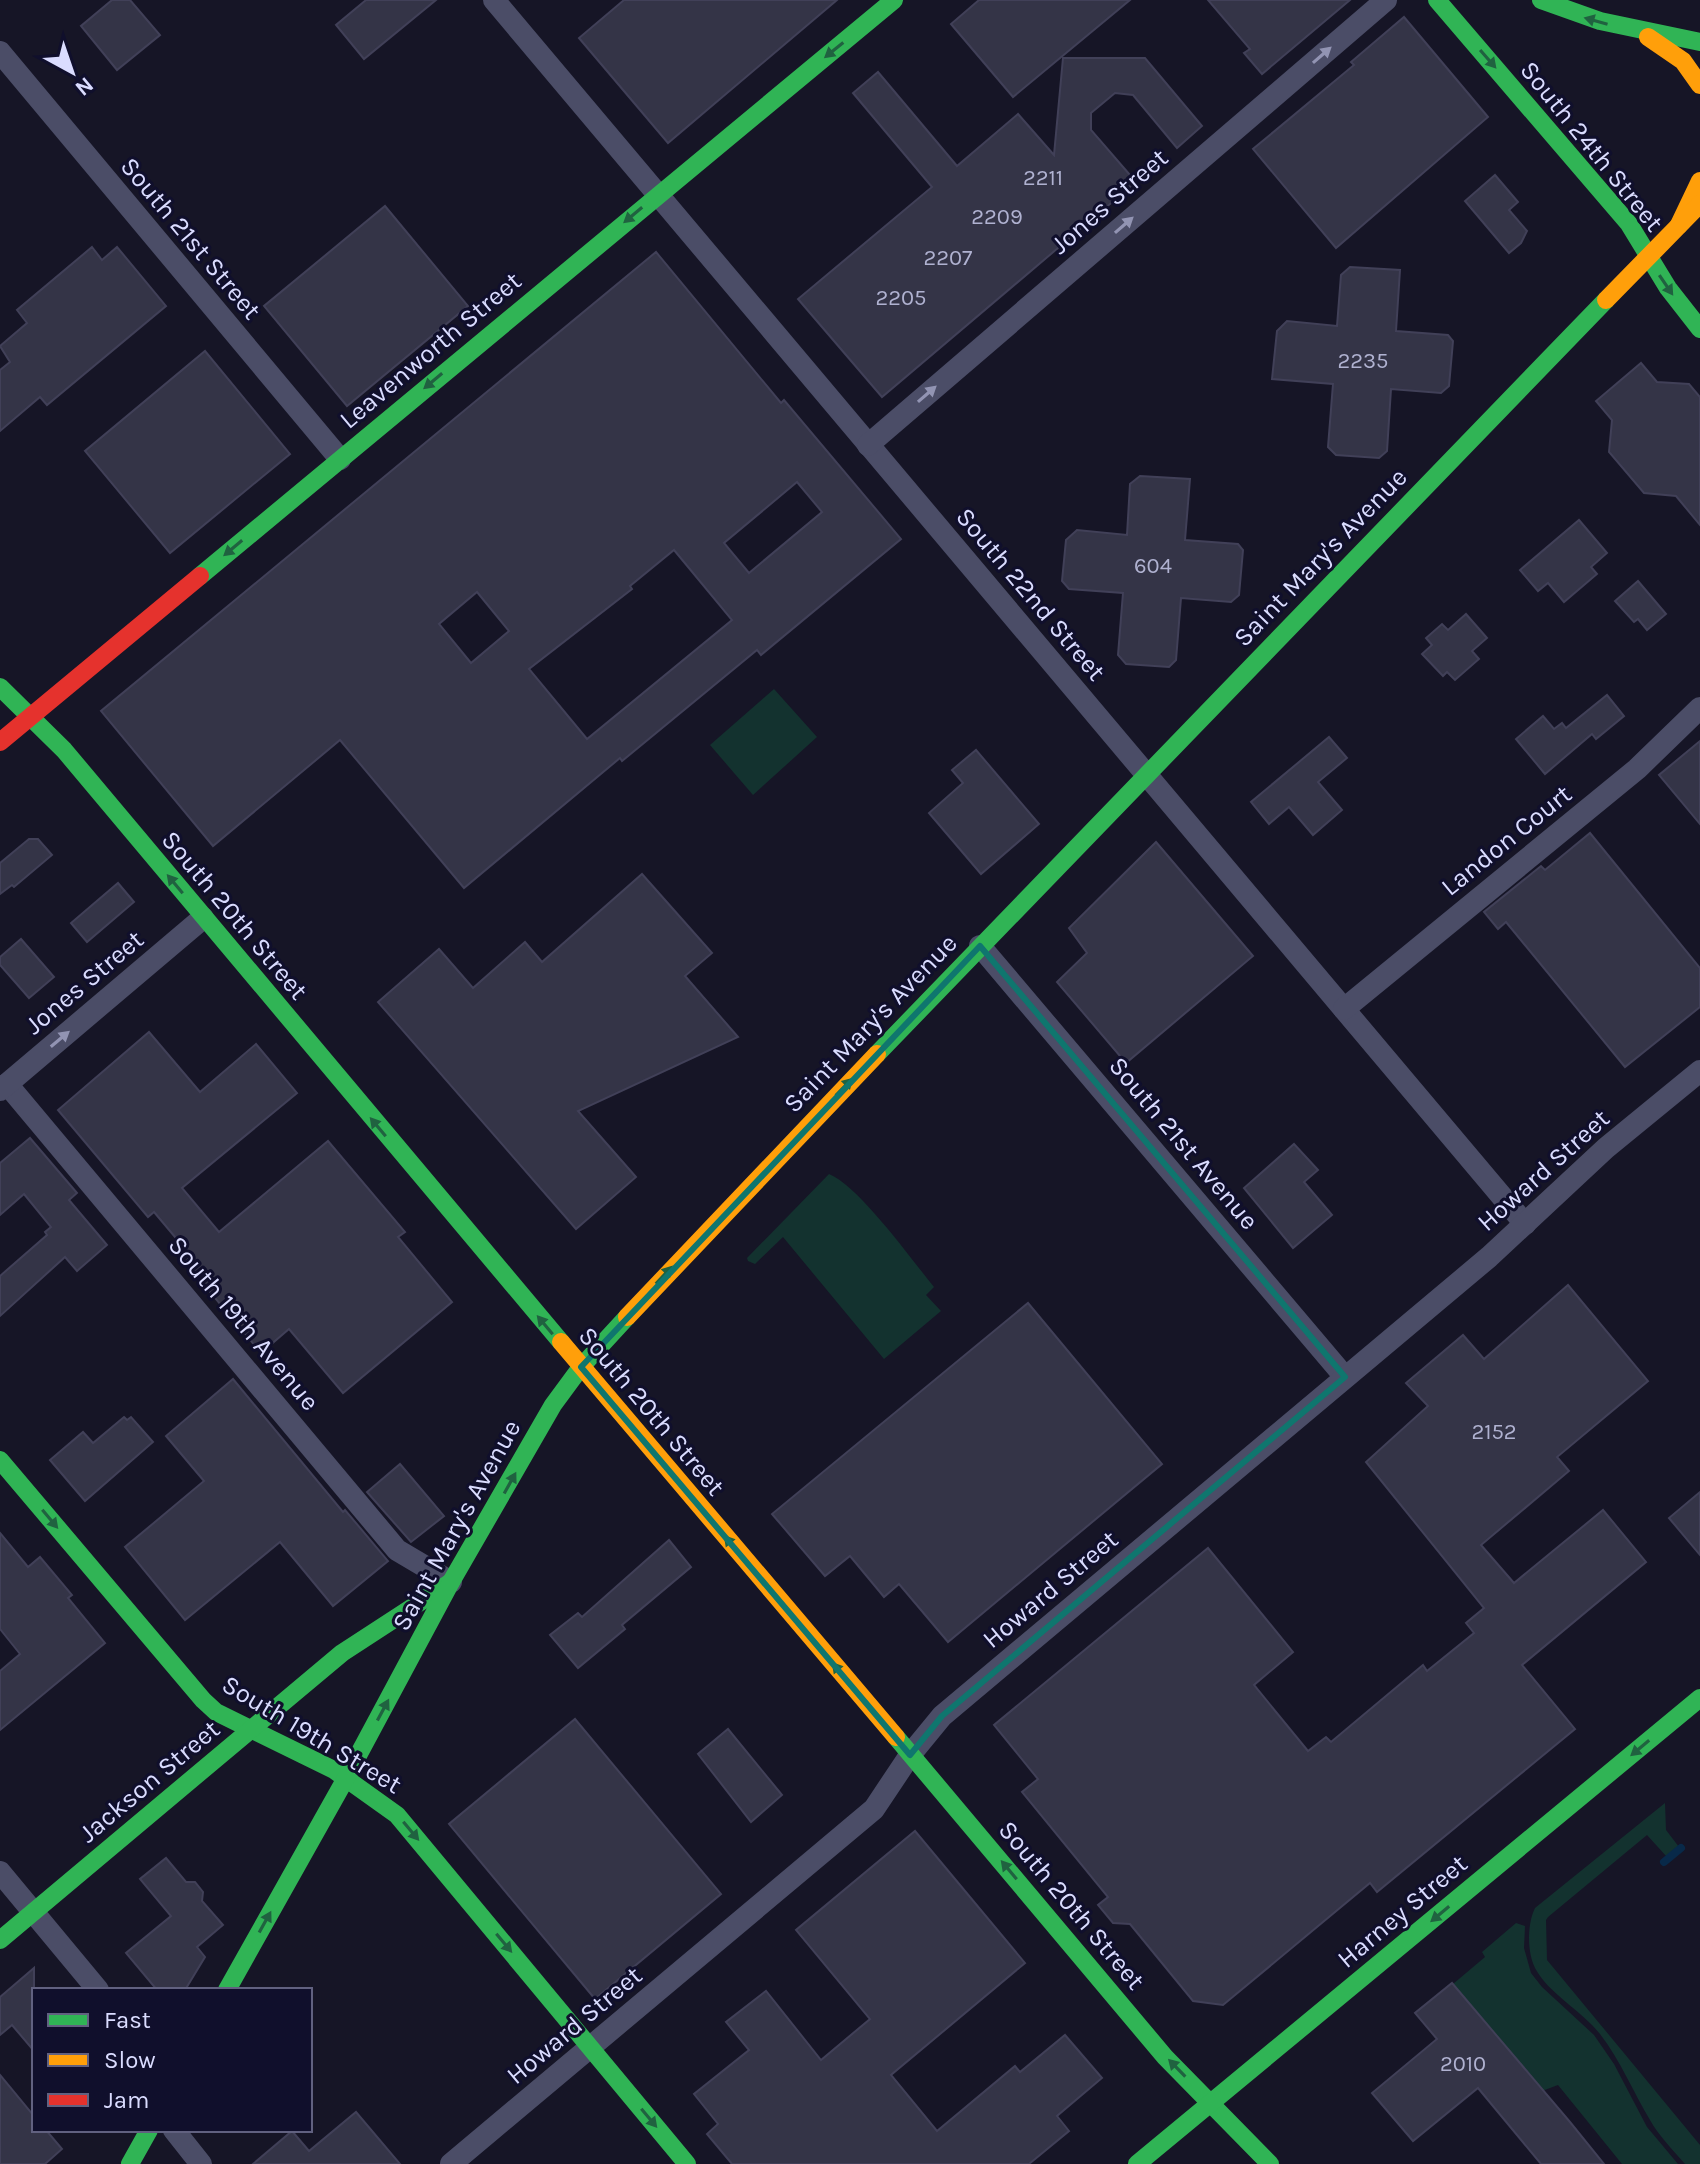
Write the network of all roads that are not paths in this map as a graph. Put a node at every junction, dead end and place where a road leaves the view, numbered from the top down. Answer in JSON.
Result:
{"nodes":[{"id":1,"x":494,"y":0,"type":"edge"},
{"id":2,"x":894,"y":0,"type":"edge"},
{"id":3,"x":1386,"y":0,"type":"edge"},
{"id":4,"x":1437,"y":0,"type":"edge"},
{"id":5,"x":1541,"y":0,"type":"edge"},
{"id":6,"x":1637,"y":30,"type":"junction"},
{"id":7,"x":1700,"y":42,"type":"edge"},
{"id":8,"x":0,"y":52,"type":"edge"},
{"id":9,"x":1700,"y":85,"type":"edge"},
{"id":10,"x":1700,"y":181,"type":"edge"},
{"id":11,"x":657,"y":195,"type":"junction"},
{"id":12,"x":1700,"y":204,"type":"edge"},
{"id":13,"x":1679,"y":225,"type":"junction"},
{"id":14,"x":1648,"y":258,"type":"junction"},
{"id":15,"x":1700,"y":329,"type":"edge"},
{"id":16,"x":868,"y":445,"type":"junction"},
{"id":17,"x":340,"y":459,"type":"junction"},
{"id":18,"x":0,"y":687,"type":"edge"},
{"id":19,"x":1700,"y":708,"type":"edge"},
{"id":20,"x":29,"y":718,"type":"junction"},
{"id":21,"x":0,"y":742,"type":"edge"},
{"id":22,"x":1145,"y":773,"type":"junction"},
{"id":23,"x":203,"y":918,"type":"junction"},
{"id":24,"x":980,"y":946,"type":"junction"},
{"id":25,"x":1344,"y":1009,"type":"junction"},
{"id":26,"x":1700,"y":1071,"type":"edge"},
{"id":27,"x":4,"y":1087,"type":"edge"},
{"id":28,"x":1525,"y":1224,"type":"junction"},
{"id":29,"x":581,"y":1367,"type":"junction"},
{"id":30,"x":1345,"y":1377,"type":"junction"},
{"id":31,"x":0,"y":1460,"type":"edge"},
{"id":32,"x":451,"y":1582,"type":"junction"},
{"id":33,"x":1700,"y":1698,"type":"edge"},
{"id":34,"x":252,"y":1729,"type":"junction"},
{"id":35,"x":910,"y":1755,"type":"junction"},
{"id":36,"x":346,"y":1778,"type":"junction"},
{"id":37,"x":0,"y":1872,"type":"edge"},
{"id":38,"x":33,"y":1912,"type":"junction"},
{"id":39,"x":0,"y":1940,"type":"edge"},
{"id":40,"x":96,"y":1988,"type":"edge"},
{"id":41,"x":228,"y":1988,"type":"edge"},
{"id":42,"x":591,"y":2048,"type":"junction"},
{"id":43,"x":1210,"y":2103,"type":"junction"},
{"id":44,"x":148,"y":2132,"type":"edge"},
{"id":45,"x":176,"y":2132,"type":"edge"},
{"id":46,"x":130,"y":2164,"type":"edge"},
{"id":47,"x":201,"y":2164,"type":"edge"},
{"id":48,"x":451,"y":2164,"type":"edge"},
{"id":49,"x":687,"y":2164,"type":"edge"},
{"id":50,"x":1137,"y":2164,"type":"edge"},
{"id":51,"x":1270,"y":2164,"type":"edge"}],
"edges":[{"from":1,"to":11,"type":"street","name":"South 22nd Street"},
{"from":2,"to":11,"type":"main road","name":"Leavenworth Street","one_way":true},
{"from":16,"to":3,"type":"street","name":"Jones Street","one_way":true},
{"from":4,"to":14,"type":"main road","name":"South 24th Street","one_way":true},
{"from":6,"to":5,"type":"main road","one_way":true},
{"from":6,"to":7,"type":"main road"},
{"from":6,"to":9,"type":"main road"},
{"from":8,"to":17,"type":"street","name":"South 21st Street"},
{"from":10,"to":13,"type":"main road"},
{"from":11,"to":16,"type":"street","name":"South 22nd Street"},
{"from":11,"to":17,"type":"main road","name":"Leavenworth Street","one_way":true},
{"from":12,"to":13,"type":"main road","name":"Saint Mary's Avenue"},
{"from":13,"to":14,"type":"main road","name":"Saint Mary's Avenue"},
{"from":14,"to":15,"type":"main road","name":"South 24th Street","one_way":true},
{"from":14,"to":22,"type":"main road","name":"Saint Mary's Avenue"},
{"from":16,"to":22,"type":"street","name":"South 22nd Street"},
{"from":17,"to":20,"type":"main road","name":"Leavenworth Street","one_way":true},
{"from":18,"to":20,"type":"main road","name":"South 20th Street"},
{"from":19,"to":25,"type":"street","name":"Landon Court"},
{"from":20,"to":21,"type":"main road","name":"Leavenworth Street"},
{"from":23,"to":20,"type":"main road","name":"South 20th Street","one_way":true},
{"from":22,"to":24,"type":"main road","name":"Saint Mary's Avenue"},
{"from":22,"to":25,"type":"street","name":"South 22nd Street"},
{"from":27,"to":23,"type":"street","name":"Jones Street","one_way":true},
{"from":29,"to":23,"type":"main road","name":"South 20th Street","one_way":true},
{"from":29,"to":24,"type":"main road","name":"Saint Mary's Avenue","one_way":true},
{"from":24,"to":30,"type":"street","name":"South 21st Avenue"},
{"from":25,"to":28,"type":"street","name":"South 22nd Street"},
{"from":26,"to":28,"type":"street","name":"Howard Street"},
{"from":27,"to":32,"type":"street","name":"South 19th Avenue"},
{"from":28,"to":30,"type":"street","name":"Howard Street"},
{"from":32,"to":29,"type":"main road","name":"Saint Mary's Avenue","one_way":true},
{"from":35,"to":29,"type":"main road","name":"South 20th Street","one_way":true},
{"from":30,"to":35,"type":"street","name":"Howard Street"},
{"from":31,"to":34,"type":"main road","name":"South 19th Street","one_way":true},
{"from":32,"to":34,"type":"main road","name":"Jackson Street"},
{"from":36,"to":32,"type":"main road","name":"Saint Mary's Avenue","one_way":true},
{"from":33,"to":43,"type":"main road","name":"Harney Street","one_way":true},
{"from":34,"to":36,"type":"main road","name":"South 19th Street"},
{"from":34,"to":38,"type":"main road","name":"Jackson Street"},
{"from":35,"to":42,"type":"street","name":"Howard Street"},
{"from":43,"to":35,"type":"main road","name":"South 20th Street","one_way":true},
{"from":41,"to":36,"type":"main road","name":"Saint Mary's Avenue","one_way":true},
{"from":36,"to":42,"type":"main road","name":"South 19th Street","one_way":true},
{"from":37,"to":38,"type":"street"},
{"from":38,"to":39,"type":"main road","name":"Jackson Street"},
{"from":38,"to":40,"type":"street"},
{"from":42,"to":48,"type":"street","name":"Howard Street"},
{"from":42,"to":49,"type":"main road","name":"South 19th Street","one_way":true},
{"from":43,"to":50,"type":"main road","name":"Harney Street"},
{"from":43,"to":51,"type":"main road","name":"South 20th Street"},
{"from":44,"to":46,"type":"main road"},
{"from":45,"to":47,"type":"street"}]}
